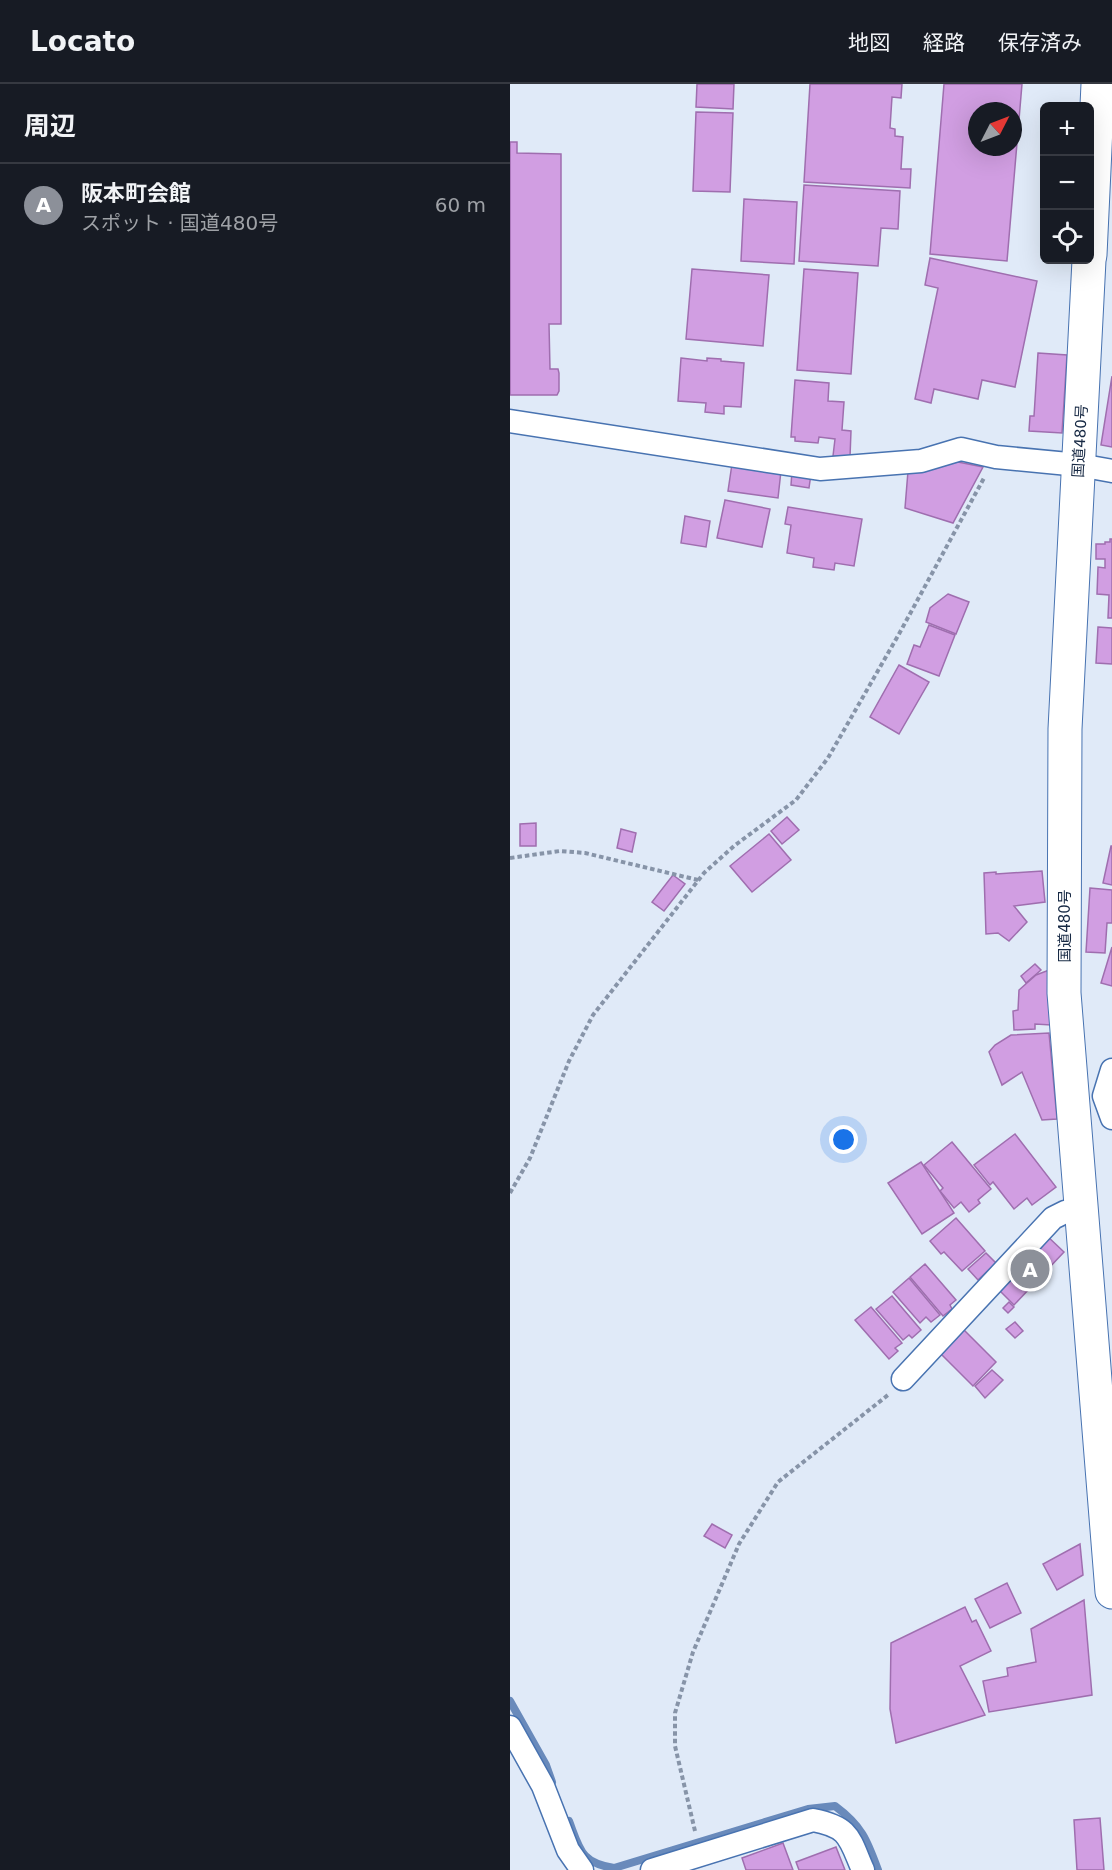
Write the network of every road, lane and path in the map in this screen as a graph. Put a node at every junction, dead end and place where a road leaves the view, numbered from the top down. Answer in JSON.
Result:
{"nodes":[{"id":1,"x":1098,"y":84,"type":"edge"},
{"id":2,"x":1091,"y":210,"type":"edge"},
{"id":3,"x":1089,"y":264,"type":"edge"},
{"id":4,"x":510,"y":421,"type":"edge"},
{"id":5,"x":996,"y":457,"type":"junction"},
{"id":6,"x":1079,"y":465,"type":"junction"},
{"id":7,"x":1112,"y":471,"type":"edge"},
{"id":8,"x":510,"y":858,"type":"edge"},
{"id":9,"x":698,"y":880,"type":"junction"},
{"id":10,"x":1112,"y":1070,"type":"edge"},
{"id":11,"x":1089,"y":1098,"type":"junction"},
{"id":12,"x":1112,"y":1118,"type":"edge"},
{"id":13,"x":510,"y":1193,"type":"edge"},
{"id":14,"x":1081,"y":1210,"type":"junction"},
{"id":15,"x":903,"y":1379,"type":"joint"},
{"id":16,"x":1112,"y":1592,"type":"edge"},
{"id":17,"x":510,"y":1727,"type":"edge"},
{"id":18,"x":696,"y":1838,"type":"dead end"},
{"id":19,"x":582,"y":1870,"type":"edge"},
{"id":20,"x":652,"y":1870,"type":"edge"},
{"id":21,"x":863,"y":1870,"type":"edge"}],
"edges":[{"from":1,"to":2,"type":"highway","name":"国道480号"},
{"from":3,"to":6,"type":"highway","name":"国道480号"},
{"from":4,"to":5,"type":"street"},
{"from":5,"to":6,"type":"street"},
{"from":5,"to":9,"type":"path"},
{"from":6,"to":7,"type":"street"},
{"from":6,"to":11,"type":"highway","name":"国道480号"},
{"from":8,"to":9,"type":"path"},
{"from":9,"to":13,"type":"path"},
{"from":10,"to":11,"type":"street"},
{"from":11,"to":12,"type":"street"},
{"from":11,"to":14,"type":"highway","name":"国道480号"},
{"from":14,"to":15,"type":"street"},
{"from":14,"to":16,"type":"highway","name":"国道480号"},
{"from":15,"to":18,"type":"path"},
{"from":17,"to":19,"type":"street"},
{"from":20,"to":21,"type":"street"}]}
